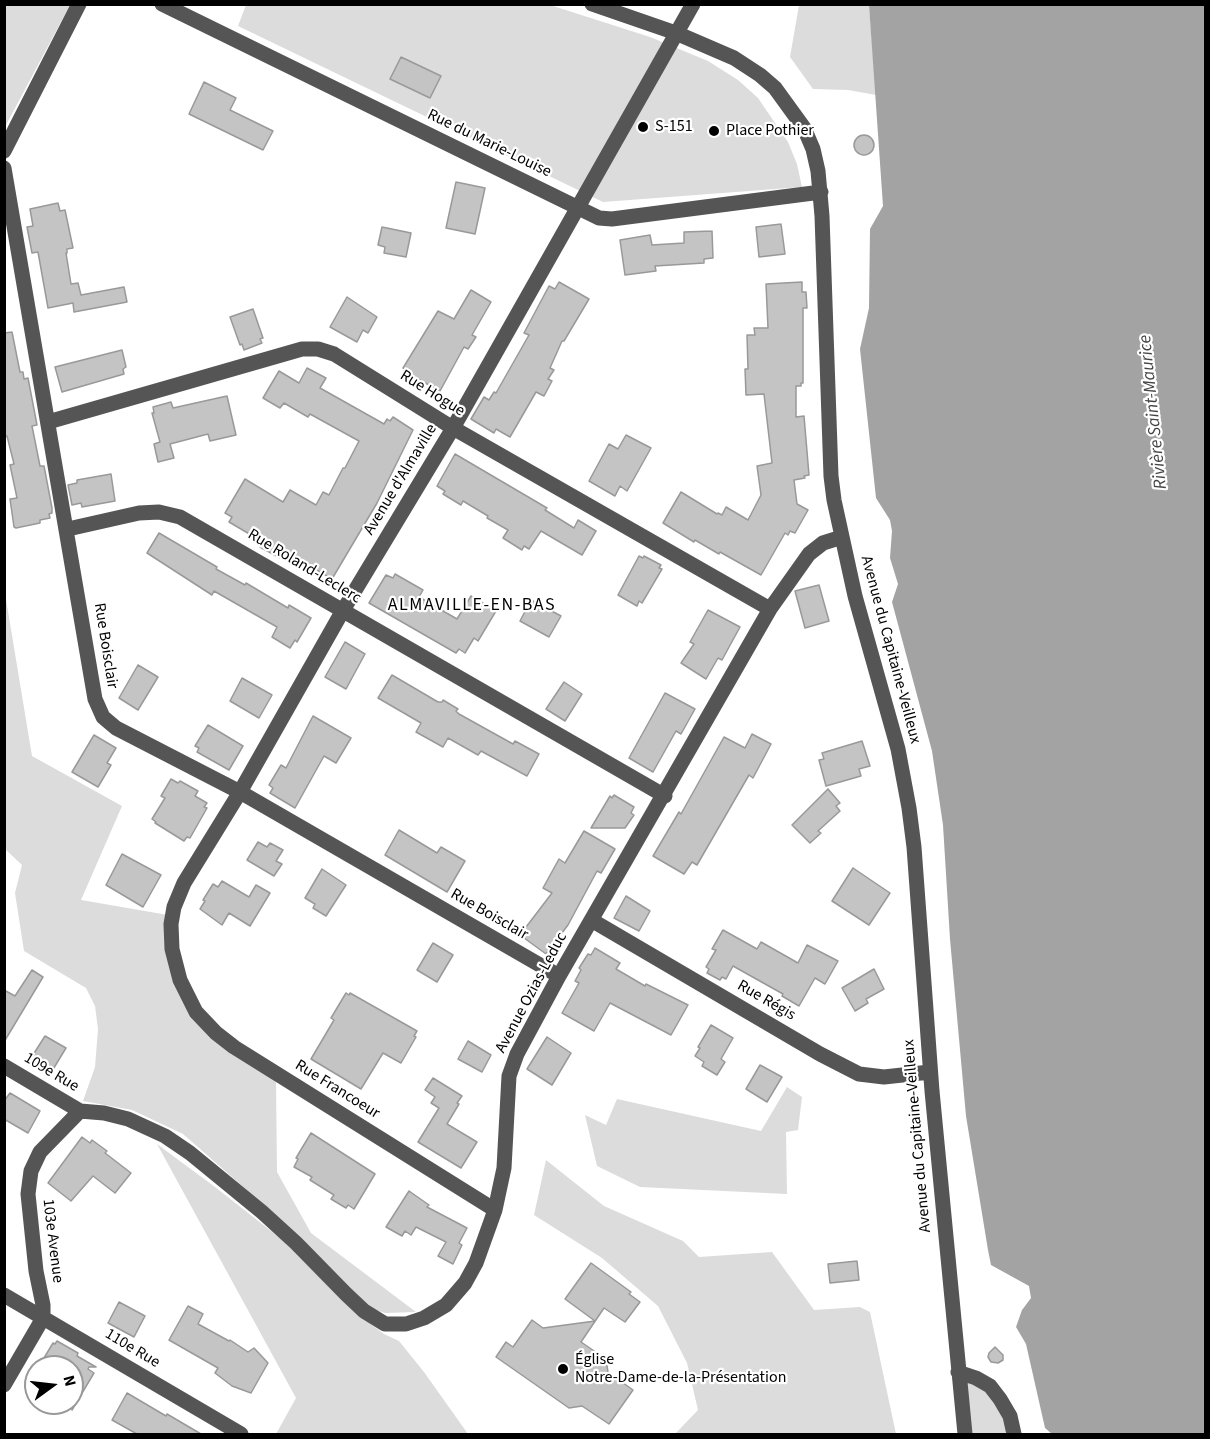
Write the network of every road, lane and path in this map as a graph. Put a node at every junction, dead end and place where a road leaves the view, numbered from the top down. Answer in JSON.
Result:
{"nodes":[{"id":1,"x":79,"y":4,"type":"edge"},
{"id":2,"x":162,"y":4,"type":"edge"},
{"id":3,"x":591,"y":4,"type":"edge"},
{"id":4,"x":693,"y":4,"type":"edge"},
{"id":5,"x":676,"y":33,"type":"junction"},
{"id":6,"x":4,"y":151,"type":"edge"},
{"id":7,"x":4,"y":168,"type":"edge"},
{"id":8,"x":821,"y":192,"type":"junction"},
{"id":9,"x":578,"y":207,"type":"junction"},
{"id":10,"x":48,"y":422,"type":"junction"},
{"id":11,"x":453,"y":428,"type":"junction"},
{"id":12,"x":68,"y":529,"type":"junction"},
{"id":13,"x":842,"y":537,"type":"junction"},
{"id":14,"x":770,"y":609,"type":"junction"},
{"id":15,"x":342,"y":612,"type":"junction"},
{"id":16,"x":240,"y":792,"type":"junction"},
{"id":17,"x":665,"y":796,"type":"junction"},
{"id":18,"x":593,"y":921,"type":"junction"},
{"id":19,"x":559,"y":976,"type":"junction"},
{"id":20,"x":180,"y":980,"type":"joint"},
{"id":21,"x":4,"y":1066,"type":"edge"},
{"id":22,"x":930,"y":1072,"type":"junction"},
{"id":23,"x":80,"y":1111,"type":"junction"},
{"id":24,"x":495,"y":1210,"type":"junction"},
{"id":25,"x":4,"y":1295,"type":"edge"},
{"id":26,"x":43,"y":1318,"type":"junction"},
{"id":27,"x":958,"y":1372,"type":"junction"},
{"id":28,"x":4,"y":1385,"type":"edge"},
{"id":29,"x":241,"y":1434,"type":"edge"},
{"id":30,"x":965,"y":1434,"type":"edge"},
{"id":31,"x":1014,"y":1434,"type":"edge"}],
"edges":[{"from":1,"to":6,"type":"street"},
{"from":2,"to":9,"type":"street","name":"Rue du Marie-Louise"},
{"from":3,"to":5,"type":"street","name":"Avenue du Capitaine-Veilleux"},
{"from":4,"to":5,"type":"street","name":"Avenue d'Almaville"},
{"from":5,"to":8,"type":"street","name":"Avenue du Capitaine-Veilleux"},
{"from":5,"to":9,"type":"street","name":"Avenue d'Almaville"},
{"from":7,"to":10,"type":"street","name":"Rue Boisclair"},
{"from":8,"to":9,"type":"street","name":"Rue du Marie-Louise"},
{"from":8,"to":13,"type":"street","name":"Avenue du Capitaine-Veilleux"},
{"from":9,"to":11,"type":"street","name":"Avenue d'Almaville"},
{"from":10,"to":11,"type":"street","name":"Rue Hogue"},
{"from":10,"to":12,"type":"street","name":"Rue Boisclair"},
{"from":11,"to":14,"type":"street","name":"Rue Hogue"},
{"from":11,"to":15,"type":"street","name":"Avenue d'Almaville"},
{"from":12,"to":15,"type":"street","name":"Rue Roland-Leclerc"},
{"from":12,"to":16,"type":"street","name":"Rue Boisclair"},
{"from":13,"to":14,"type":"street","name":"Avenue Ozias-Leduc"},
{"from":13,"to":22,"type":"street","name":"Avenue du Capitaine-Veilleux"},
{"from":14,"to":17,"type":"street","name":"Avenue Ozias-Leduc"},
{"from":15,"to":16,"type":"street","name":"Avenue d'Almaville"},
{"from":15,"to":17,"type":"street","name":"Rue Roland-Leclerc"},
{"from":16,"to":19,"type":"street","name":"Rue Boisclair"},
{"from":16,"to":20,"type":"street","name":"Avenue d'Almaville"},
{"from":17,"to":18,"type":"street","name":"Avenue Ozias-Leduc"},
{"from":18,"to":19,"type":"street","name":"Avenue Ozias-Leduc"},
{"from":18,"to":22,"type":"street","name":"Rue Régis"},
{"from":19,"to":24,"type":"street","name":"Avenue Ozias-Leduc"},
{"from":20,"to":24,"type":"street","name":"Rue Francoeur"},
{"from":21,"to":23,"type":"street","name":"109e Rue"},
{"from":22,"to":27,"type":"street","name":"Avenue du Capitaine-Veilleux"},
{"from":23,"to":24,"type":"street","name":"Avenue Ozias-Leduc"},
{"from":23,"to":26,"type":"street","name":"103e Avenue"},
{"from":25,"to":26,"type":"street","name":"110e Rue"},
{"from":26,"to":28,"type":"street"},
{"from":26,"to":29,"type":"street","name":"110e Rue"},
{"from":27,"to":30,"type":"street","name":"Avenue du Capitaine-Veilleux"},
{"from":27,"to":31,"type":"street"}]}
